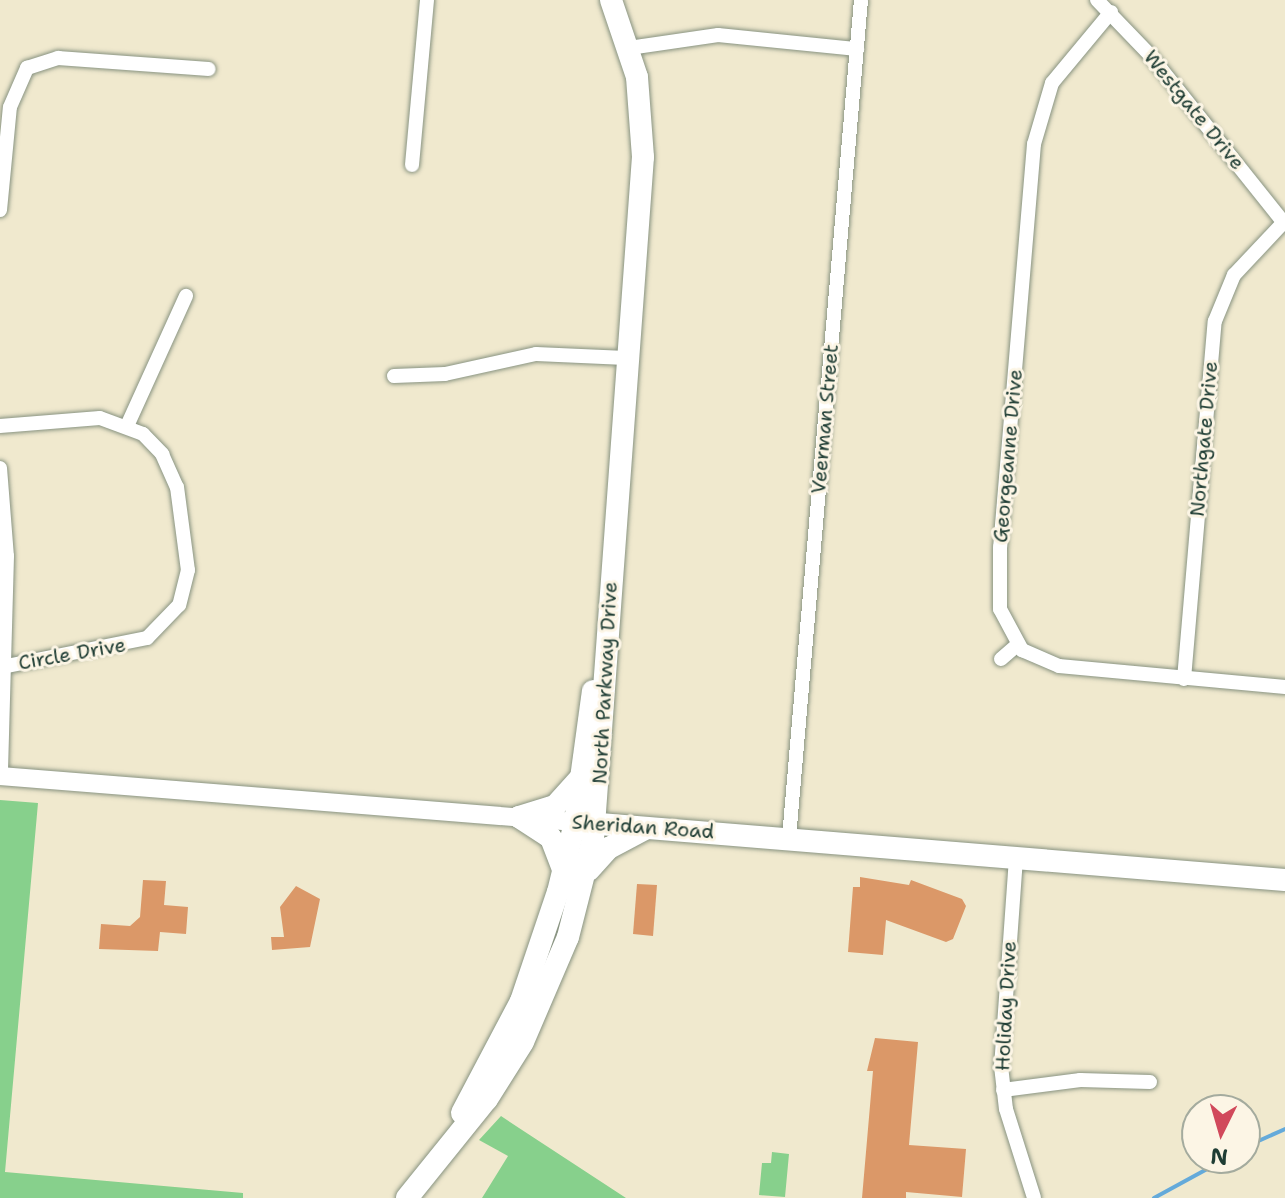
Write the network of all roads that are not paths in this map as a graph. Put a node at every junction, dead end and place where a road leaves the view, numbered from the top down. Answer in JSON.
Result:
{"nodes":[{"id":1,"x":427,"y":0,"type":"edge"},
{"id":2,"x":611,"y":0,"type":"edge"},
{"id":3,"x":861,"y":0,"type":"edge"},
{"id":4,"x":1097,"y":0,"type":"edge"},
{"id":5,"x":1111,"y":12,"type":"junction"},
{"id":6,"x":629,"y":48,"type":"junction"},
{"id":7,"x":857,"y":49,"type":"junction"},
{"id":8,"x":209,"y":69,"type":"dead end"},
{"id":9,"x":412,"y":165,"type":"dead end"},
{"id":10,"x":0,"y":210,"type":"edge"},
{"id":11,"x":1284,"y":223,"type":"edge"},
{"id":12,"x":186,"y":296,"type":"dead end"},
{"id":13,"x":626,"y":358,"type":"junction"},
{"id":14,"x":394,"y":376,"type":"dead end"},
{"id":15,"x":0,"y":426,"type":"edge"},
{"id":16,"x":127,"y":426,"type":"junction"},
{"id":17,"x":0,"y":468,"type":"edge"},
{"id":18,"x":1017,"y":645,"type":"junction"},
{"id":19,"x":1001,"y":659,"type":"dead end"},
{"id":20,"x":2,"y":667,"type":"junction"},
{"id":21,"x":1184,"y":679,"type":"junction"},
{"id":22,"x":1285,"y":687,"type":"edge"},
{"id":23,"x":1,"y":776,"type":"edge"},
{"id":24,"x":591,"y":776,"type":"junction"},
{"id":25,"x":519,"y":817,"type":"junction"},
{"id":26,"x":585,"y":823,"type":"junction"},
{"id":27,"x":649,"y":828,"type":"junction"},
{"id":28,"x":789,"y":838,"type":"junction"},
{"id":29,"x":1016,"y":858,"type":"junction"},
{"id":30,"x":574,"y":875,"type":"junction"},
{"id":31,"x":1285,"y":880,"type":"edge"},
{"id":32,"x":1150,"y":1082,"type":"dead end"},
{"id":33,"x":1003,"y":1090,"type":"junction"},
{"id":34,"x":407,"y":1198,"type":"edge"},
{"id":35,"x":1034,"y":1198,"type":"edge"}],
"edges":[{"from":1,"to":9,"type":"street"},
{"from":2,"to":6,"type":"main road","name":"North Parkway Drive"},
{"from":3,"to":7,"type":"street","name":"Veerman Street"},
{"from":4,"to":5,"type":"street","name":"Westgate Drive"},
{"from":5,"to":11,"type":"street","name":"Westgate Drive"},
{"from":5,"to":18,"type":"street","name":"Georgeanne Drive"},
{"from":6,"to":7,"type":"street"},
{"from":6,"to":13,"type":"main road","name":"North Parkway Drive"},
{"from":7,"to":28,"type":"street","name":"Veerman Street"},
{"from":8,"to":10,"type":"street"},
{"from":11,"to":21,"type":"street","name":"Northgate Drive"},
{"from":12,"to":16,"type":"street"},
{"from":13,"to":14,"type":"street"},
{"from":13,"to":24,"type":"main road","name":"North Parkway Drive"},
{"from":15,"to":16,"type":"street","name":"Circle Drive"},
{"from":16,"to":20,"type":"street","name":"Circle Drive"},
{"from":17,"to":20,"type":"street"},
{"from":18,"to":19,"type":"street"},
{"from":18,"to":21,"type":"street"},
{"from":20,"to":23,"type":"street"},
{"from":21,"to":22,"type":"street"},
{"from":23,"to":25,"type":"street","name":"Sheridan Road"},
{"from":24,"to":25,"type":"main road"},
{"from":24,"to":26,"type":"main road","name":"North Parkway Drive"},
{"from":24,"to":27,"type":"main road"},
{"from":25,"to":26,"type":"street","name":"Sheridan Road"},
{"from":25,"to":30,"type":"main road"},
{"from":26,"to":27,"type":"main road","name":"Sheridan Road"},
{"from":26,"to":30,"type":"main road","name":"North Parkway Drive"},
{"from":27,"to":28,"type":"main road","name":"Sheridan Road"},
{"from":27,"to":30,"type":"main road"},
{"from":28,"to":29,"type":"main road","name":"Sheridan Road"},
{"from":29,"to":31,"type":"main road","name":"Sheridan Road"},
{"from":29,"to":33,"type":"street","name":"Holiday Drive"},
{"from":30,"to":34,"type":"main road","name":"North Parkway Drive"},
{"from":32,"to":33,"type":"street"},
{"from":33,"to":35,"type":"street","name":"Holiday Drive"}]}
